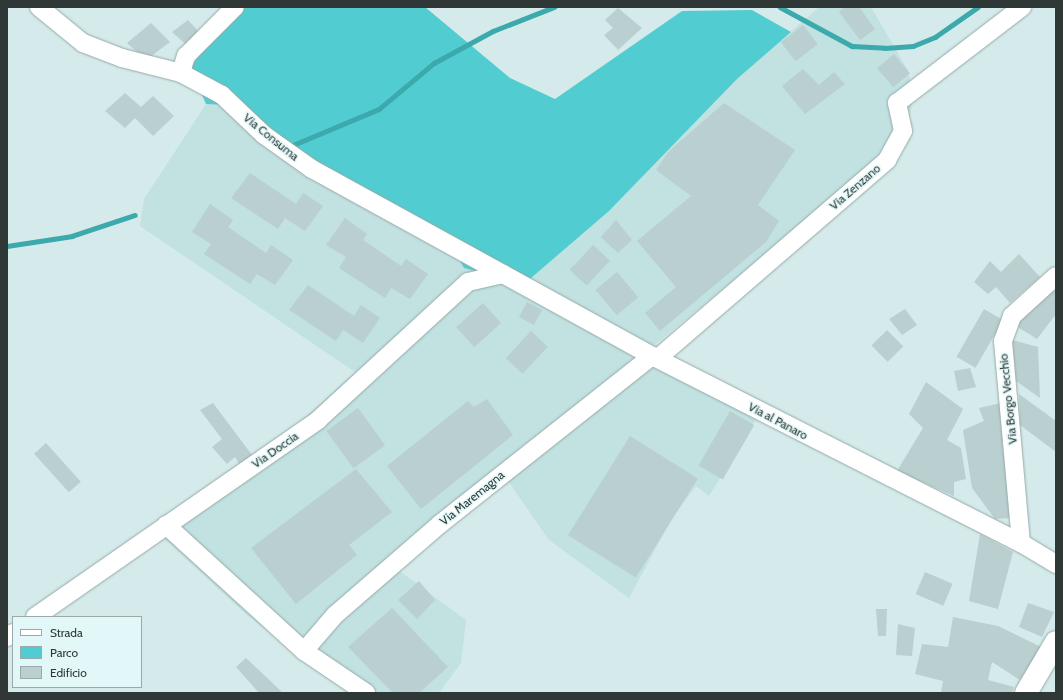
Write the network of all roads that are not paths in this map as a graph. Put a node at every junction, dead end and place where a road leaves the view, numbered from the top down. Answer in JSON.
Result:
{"nodes":[{"id":1,"x":39,"y":7,"type":"edge"},
{"id":2,"x":235,"y":7,"type":"edge"},
{"id":3,"x":1022,"y":7,"type":"edge"},
{"id":4,"x":181,"y":73,"type":"junction"},
{"id":5,"x":503,"y":274,"type":"junction"},
{"id":6,"x":1056,"y":276,"type":"edge"},
{"id":7,"x":655,"y":357,"type":"junction"},
{"id":8,"x":166,"y":525,"type":"junction"},
{"id":9,"x":1021,"y":543,"type":"junction"},
{"id":10,"x":1056,"y":564,"type":"edge"},
{"id":11,"x":36,"y":616,"type":"edge"},
{"id":12,"x":1056,"y":642,"type":"edge"},
{"id":13,"x":304,"y":652,"type":"junction"},
{"id":14,"x":366,"y":693,"type":"edge"},
{"id":15,"x":1026,"y":693,"type":"edge"}],
"edges":[{"from":1,"to":4,"type":"street","name":"Via Consuma"},
{"from":2,"to":4,"type":"street"},
{"from":3,"to":7,"type":"street","name":"Via Zenzano"},
{"from":4,"to":5,"type":"street","name":"Via Consuma"},
{"from":5,"to":7,"type":"street","name":"Via al Panaro"},
{"from":5,"to":8,"type":"street","name":"Via Doccia"},
{"from":6,"to":9,"type":"street","name":"Via Borgo Vecchio"},
{"from":7,"to":9,"type":"street","name":"Via al Panaro"},
{"from":7,"to":13,"type":"street","name":"Via Maremagna"},
{"from":8,"to":11,"type":"street","name":"Via Doccia"},
{"from":8,"to":13,"type":"street"},
{"from":9,"to":10,"type":"street","name":"Via al Panaro"},
{"from":12,"to":15,"type":"main road"},
{"from":13,"to":14,"type":"street"}]}
